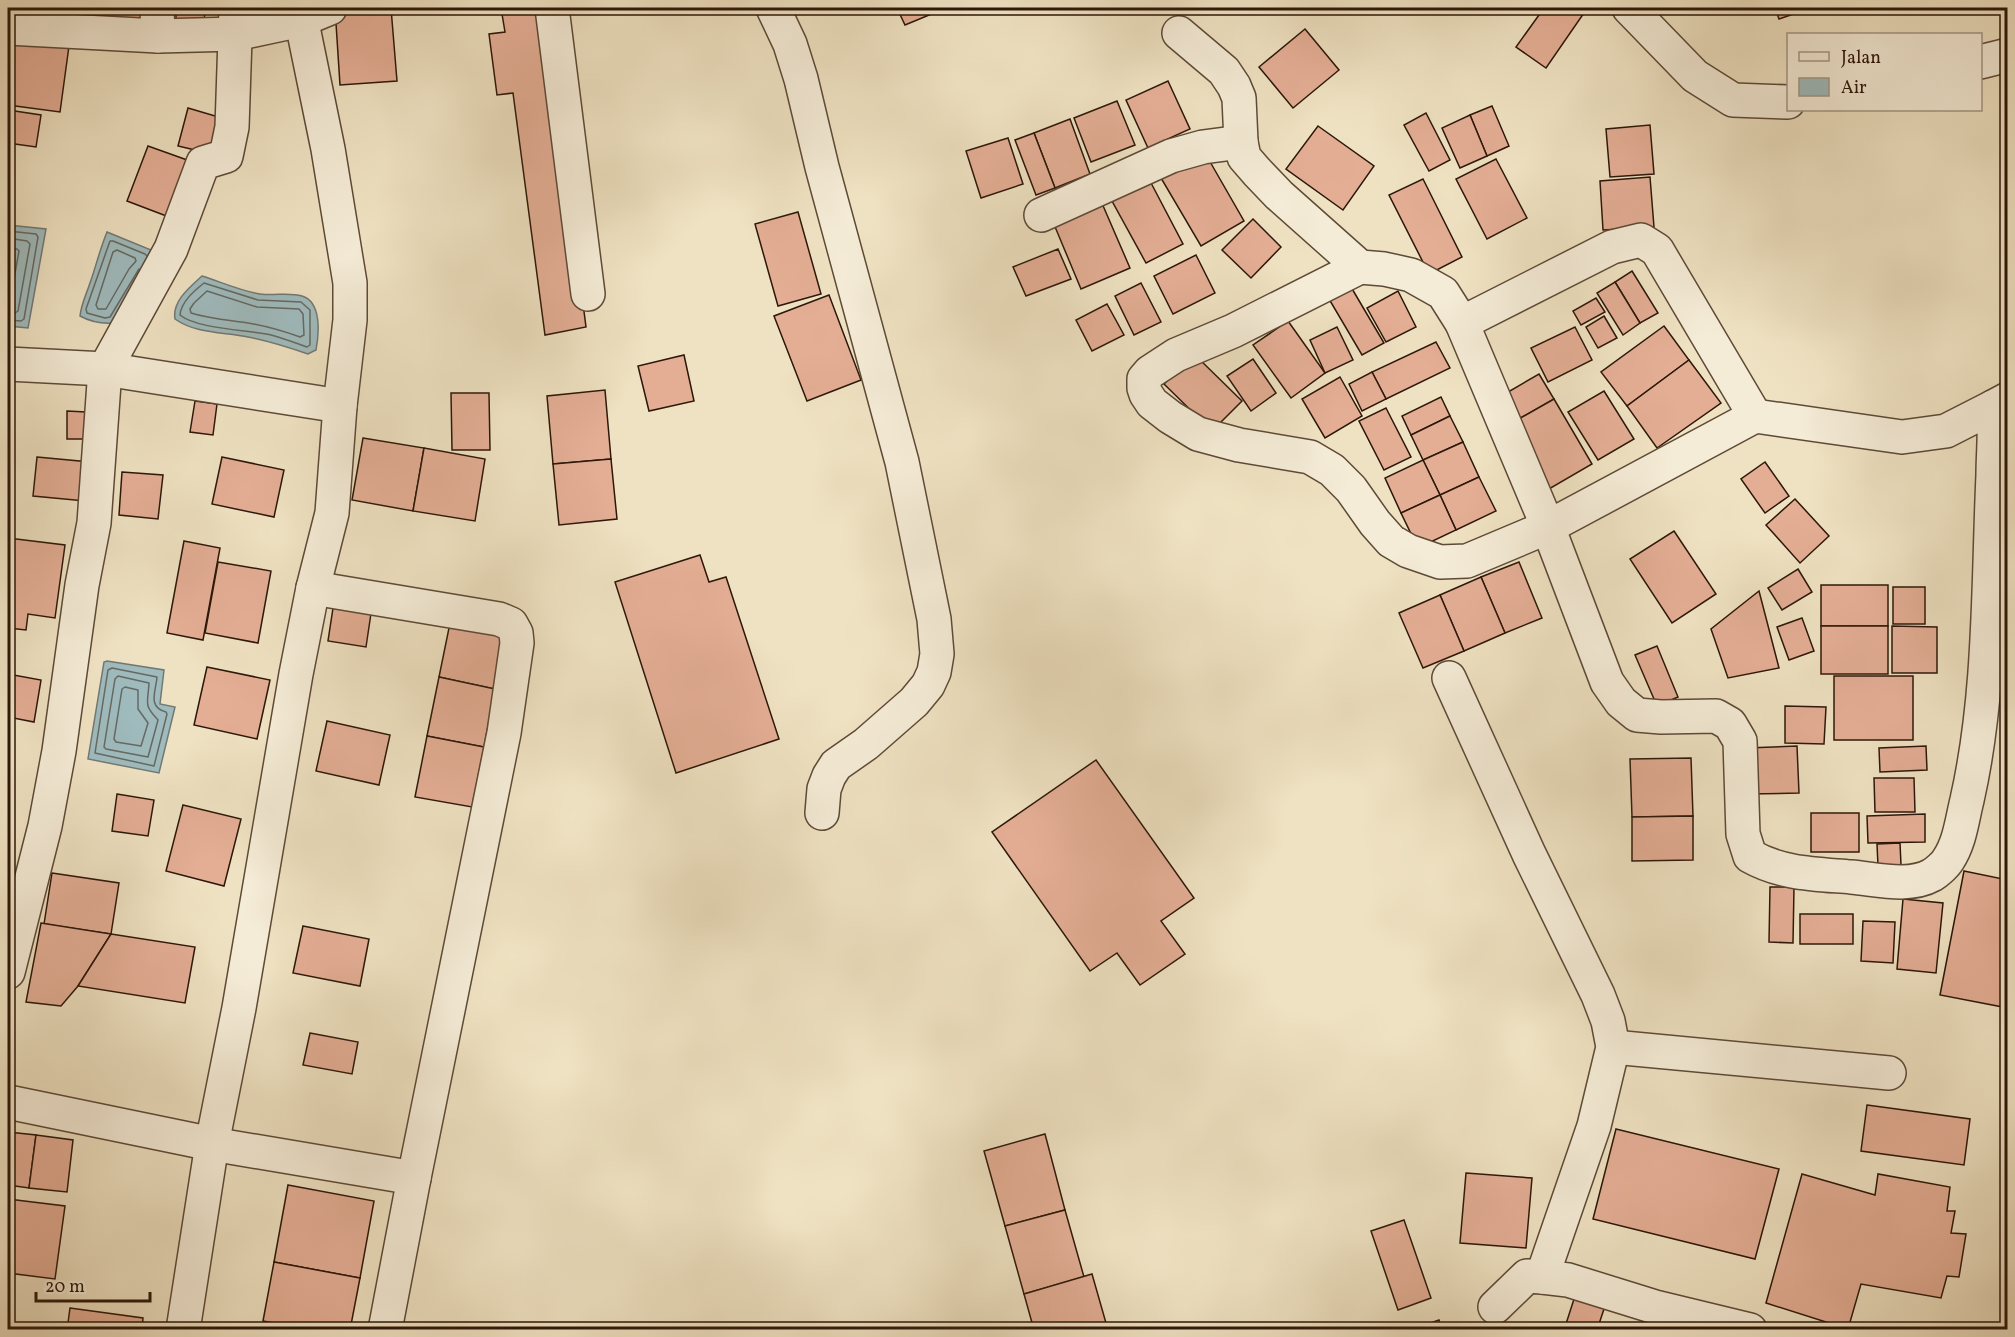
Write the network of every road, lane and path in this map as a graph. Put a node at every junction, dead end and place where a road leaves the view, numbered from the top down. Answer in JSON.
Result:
{"nodes":[{"id":1,"x":330,"y":8,"type":"edge"},
{"id":2,"x":552,"y":8,"type":"edge"},
{"id":3,"x":772,"y":8,"type":"edge"},
{"id":4,"x":1629,"y":8,"type":"edge"},
{"id":5,"x":300,"y":14,"type":"edge"},
{"id":6,"x":236,"y":21,"type":"edge"},
{"id":7,"x":157,"y":22,"type":"edge"},
{"id":8,"x":8,"y":28,"type":"edge"},
{"id":9,"x":1179,"y":33,"type":"dead end"},
{"id":10,"x":2007,"y":55,"type":"edge"},
{"id":11,"x":1982,"y":61,"type":"edge"},
{"id":12,"x":1787,"y":102,"type":"edge"},
{"id":13,"x":1240,"y":142,"type":"junction"},
{"id":14,"x":1041,"y":215,"type":"dead end"},
{"id":15,"x":1360,"y":267,"type":"junction"},
{"id":16,"x":588,"y":294,"type":"dead end"},
{"id":17,"x":1462,"y":323,"type":"junction"},
{"id":18,"x":8,"y":364,"type":"edge"},
{"id":19,"x":105,"y":369,"type":"junction"},
{"id":20,"x":2000,"y":403,"type":"edge"},
{"id":21,"x":340,"y":406,"type":"junction"},
{"id":22,"x":1755,"y":416,"type":"junction"},
{"id":23,"x":1548,"y":527,"type":"junction"},
{"id":24,"x":313,"y":588,"type":"junction"},
{"id":25,"x":1449,"y":678,"type":"dead end"},
{"id":26,"x":822,"y":813,"type":"dead end"},
{"id":27,"x":8,"y":972,"type":"edge"},
{"id":28,"x":1613,"y":1047,"type":"junction"},
{"id":29,"x":1889,"y":1073,"type":"dead end"},
{"id":30,"x":8,"y":1102,"type":"edge"},
{"id":31,"x":212,"y":1144,"type":"junction"},
{"id":32,"x":414,"y":1178,"type":"junction"},
{"id":33,"x":1542,"y":1277,"type":"junction"},
{"id":34,"x":1495,"y":1307,"type":"dead end"},
{"id":35,"x":183,"y":1329,"type":"edge"},
{"id":36,"x":385,"y":1329,"type":"edge"},
{"id":37,"x":1750,"y":1329,"type":"edge"}],
"edges":[{"from":1,"to":5,"type":"street"},
{"from":2,"to":16,"type":"street"},
{"from":3,"to":26,"type":"street"},
{"from":4,"to":12,"type":"street"},
{"from":5,"to":6,"type":"street"},
{"from":5,"to":21,"type":"street"},
{"from":6,"to":7,"type":"street"},
{"from":6,"to":19,"type":"street"},
{"from":7,"to":8,"type":"street"},
{"from":9,"to":13,"type":"street"},
{"from":10,"to":11,"type":"street"},
{"from":13,"to":14,"type":"street"},
{"from":13,"to":15,"type":"street"},
{"from":15,"to":17,"type":"street"},
{"from":15,"to":23,"type":"street"},
{"from":17,"to":22,"type":"street"},
{"from":17,"to":23,"type":"street"},
{"from":18,"to":19,"type":"street"},
{"from":19,"to":21,"type":"street"},
{"from":19,"to":27,"type":"street"},
{"from":20,"to":22,"type":"street"},
{"from":20,"to":23,"type":"street"},
{"from":21,"to":24,"type":"street"},
{"from":22,"to":23,"type":"street"},
{"from":24,"to":31,"type":"street"},
{"from":24,"to":32,"type":"street"},
{"from":25,"to":28,"type":"street"},
{"from":28,"to":29,"type":"street"},
{"from":28,"to":33,"type":"street"},
{"from":30,"to":31,"type":"street"},
{"from":31,"to":32,"type":"street"},
{"from":31,"to":35,"type":"street"},
{"from":32,"to":36,"type":"street"},
{"from":33,"to":34,"type":"street"},
{"from":33,"to":37,"type":"street"}]}
